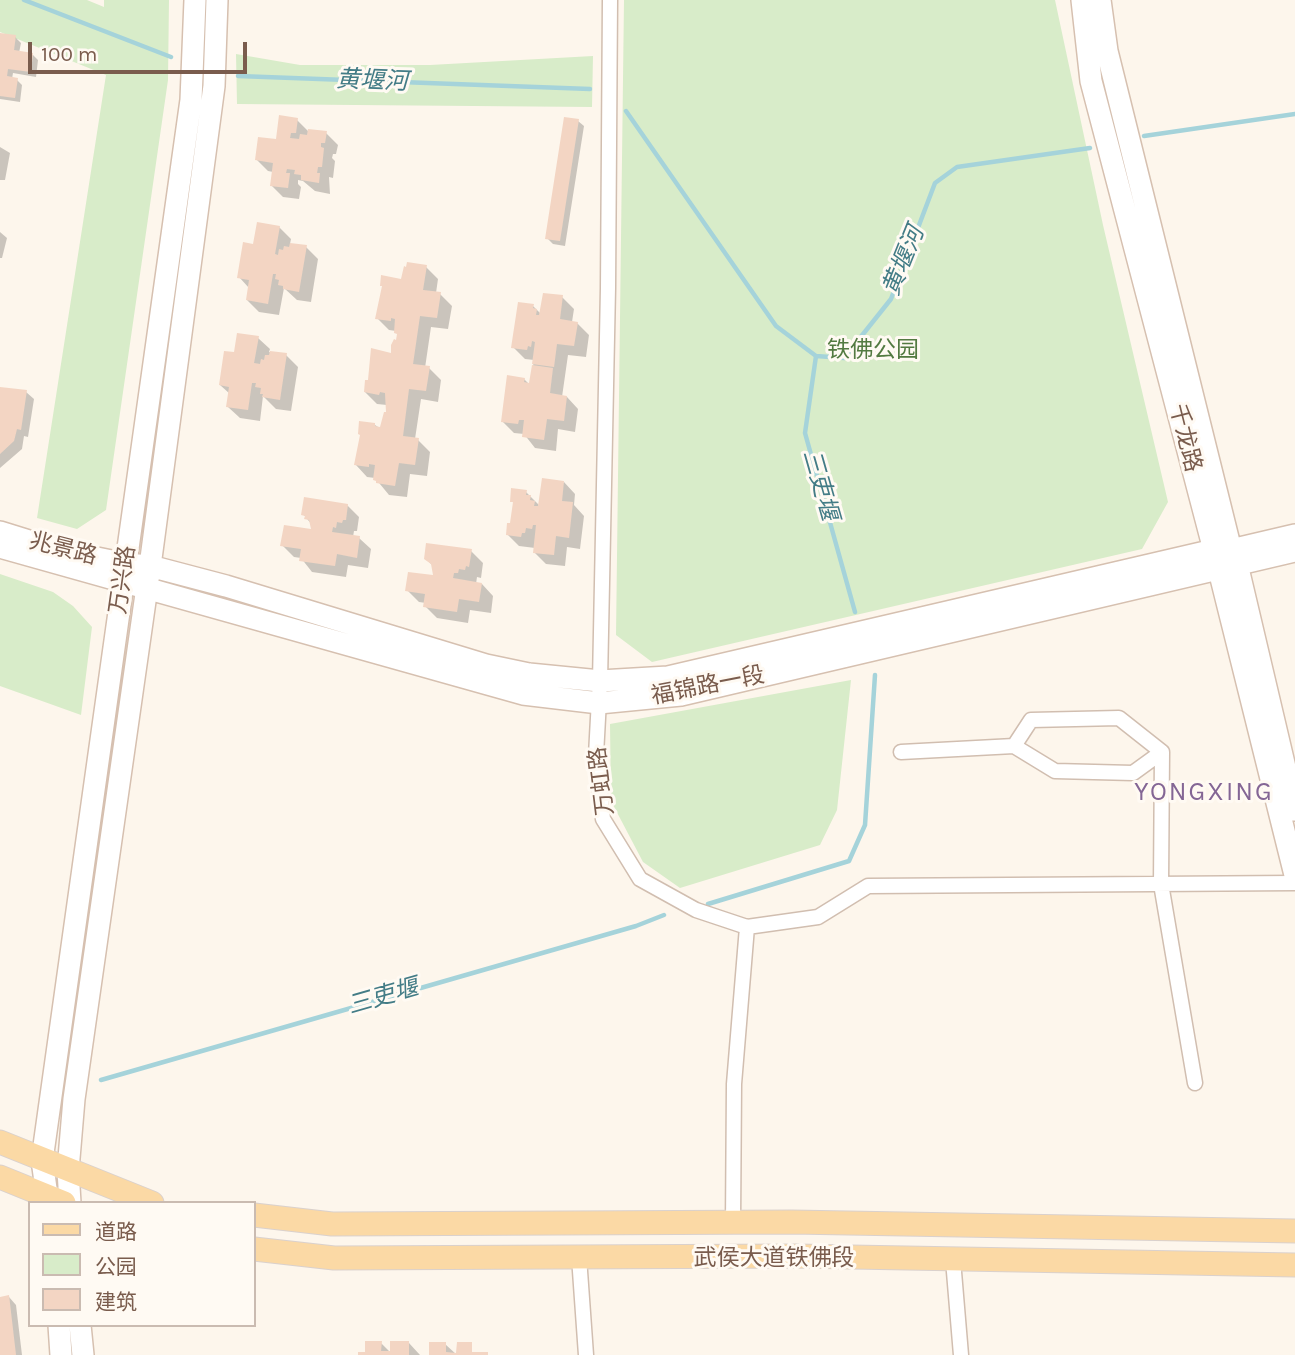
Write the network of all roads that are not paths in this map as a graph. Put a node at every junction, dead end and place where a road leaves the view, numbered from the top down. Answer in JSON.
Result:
{"nodes":[{"id":1,"x":195,"y":0,"type":"edge"},
{"id":2,"x":218,"y":0,"type":"edge"},
{"id":3,"x":610,"y":0,"type":"edge"},
{"id":4,"x":1082,"y":0,"type":"edge"},
{"id":5,"x":1100,"y":0,"type":"edge"},
{"id":6,"x":0,"y":532,"type":"edge"},
{"id":7,"x":1295,"y":535,"type":"edge"},
{"id":8,"x":0,"y":547,"type":"edge"},
{"id":9,"x":1295,"y":551,"type":"edge"},
{"id":10,"x":1225,"y":558,"type":"junction"},
{"id":11,"x":150,"y":566,"type":"junction"},
{"id":12,"x":124,"y":573,"type":"junction"},
{"id":13,"x":147,"y":588,"type":"junction"},
{"id":14,"x":600,"y":681,"type":"junction"},
{"id":15,"x":599,"y":703,"type":"junction"},
{"id":16,"x":1014,"y":746,"type":"junction"},
{"id":17,"x":901,"y":752,"type":"dead end"},
{"id":18,"x":1162,"y":752,"type":"junction"},
{"id":19,"x":1295,"y":810,"type":"edge"},
{"id":20,"x":1295,"y":876,"type":"edge"},
{"id":21,"x":1295,"y":883,"type":"edge"},
{"id":22,"x":1161,"y":884,"type":"junction"},
{"id":23,"x":747,"y":927,"type":"junction"},
{"id":24,"x":1195,"y":1083,"type":"dead end"},
{"id":25,"x":0,"y":1142,"type":"edge"},
{"id":26,"x":42,"y":1160,"type":"junction"},
{"id":27,"x":68,"y":1170,"type":"junction"},
{"id":28,"x":0,"y":1177,"type":"edge"},
{"id":29,"x":57,"y":1201,"type":"edge"},
{"id":30,"x":147,"y":1201,"type":"edge"},
{"id":31,"x":256,"y":1215,"type":"edge"},
{"id":32,"x":733,"y":1223,"type":"junction"},
{"id":33,"x":1295,"y":1231,"type":"edge"},
{"id":34,"x":256,"y":1249,"type":"edge"},
{"id":35,"x":579,"y":1257,"type":"junction"},
{"id":36,"x":953,"y":1260,"type":"junction"},
{"id":37,"x":1295,"y":1265,"type":"edge"},
{"id":38,"x":59,"y":1327,"type":"edge"},
{"id":39,"x":80,"y":1327,"type":"edge"},
{"id":40,"x":61,"y":1355,"type":"edge"},
{"id":41,"x":83,"y":1355,"type":"edge"},
{"id":42,"x":586,"y":1355,"type":"edge"},
{"id":43,"x":961,"y":1355,"type":"edge"}],
"edges":[{"from":1,"to":12,"type":"street","name":"万兴路"},
{"from":2,"to":11,"type":"street"},
{"from":3,"to":14,"type":"street","name":"万虹路"},
{"from":4,"to":10,"type":"street","name":"千龙路"},
{"from":5,"to":10,"type":"street","name":"千龙路"},
{"from":6,"to":12,"type":"street","name":"兆景路"},
{"from":7,"to":10,"type":"street","name":"福锦路一段"},
{"from":8,"to":12,"type":"street","name":"兆景路"},
{"from":9,"to":10,"type":"street","name":"福锦路一段"},
{"from":10,"to":14,"type":"street","name":"福锦路一段"},
{"from":10,"to":15,"type":"street","name":"福锦路一段"},
{"from":10,"to":19,"type":"street","name":"千龙路"},
{"from":10,"to":20,"type":"street","name":"千龙路"},
{"from":11,"to":12,"type":"street","name":"福锦路一段"},
{"from":11,"to":13,"type":"street"},
{"from":11,"to":14,"type":"street","name":"福锦路一段"},
{"from":12,"to":13,"type":"street","name":"福锦路一段"},
{"from":12,"to":26,"type":"street","name":"万兴路"},
{"from":13,"to":15,"type":"street","name":"福锦路一段"},
{"from":13,"to":27,"type":"street"},
{"from":14,"to":15,"type":"street","name":"万虹路"},
{"from":15,"to":23,"type":"street","name":"万虹路"},
{"from":16,"to":17,"type":"street"},
{"from":16,"to":18,"type":"street"},
{"from":16,"to":18,"type":"street"},
{"from":18,"to":22,"type":"street"},
{"from":21,"to":22,"type":"street"},
{"from":22,"to":23,"type":"street"},
{"from":22,"to":24,"type":"street"},
{"from":23,"to":32,"type":"street"},
{"from":25,"to":26,"type":"main road"},
{"from":26,"to":27,"type":"main road"},
{"from":26,"to":29,"type":"street","name":"万兴路"},
{"from":27,"to":29,"type":"street"},
{"from":27,"to":30,"type":"main road"},
{"from":28,"to":29,"type":"main road"},
{"from":31,"to":32,"type":"main road","name":"武侯大道铁佛段"},
{"from":32,"to":33,"type":"main road","name":"武侯大道铁佛段"},
{"from":34,"to":35,"type":"main road","name":"武侯大道铁佛段"},
{"from":35,"to":36,"type":"main road","name":"武侯大道铁佛段"},
{"from":35,"to":42,"type":"street"},
{"from":36,"to":37,"type":"main road","name":"武侯大道铁佛段"},
{"from":36,"to":43,"type":"street"},
{"from":38,"to":40,"type":"street"},
{"from":39,"to":41,"type":"street"}]}
